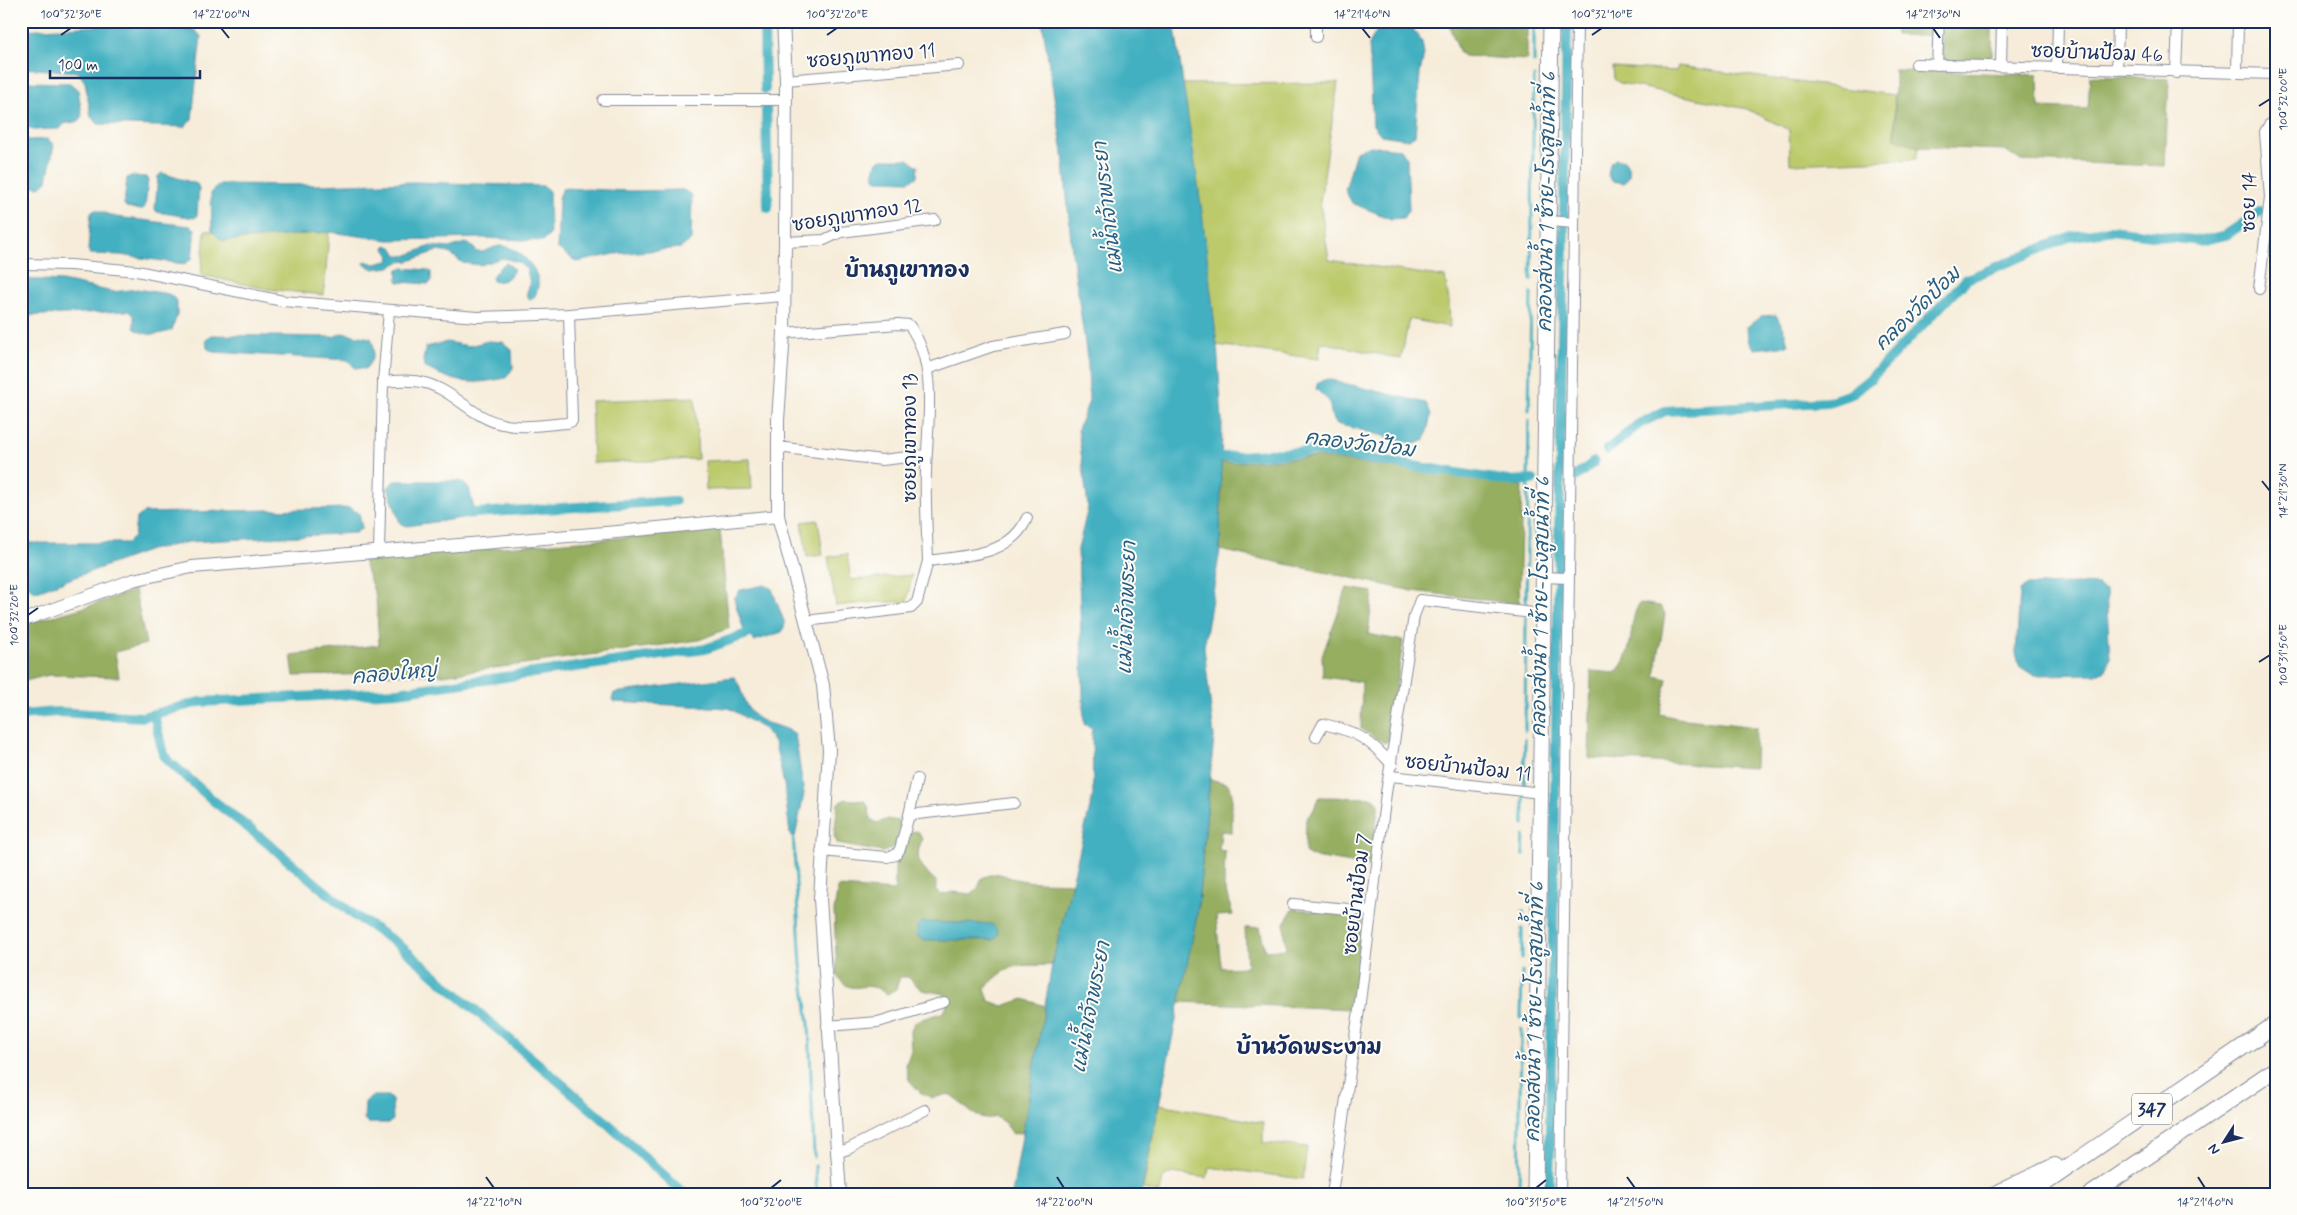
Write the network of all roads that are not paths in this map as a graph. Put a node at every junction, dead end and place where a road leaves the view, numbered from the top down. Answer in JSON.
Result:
{"nodes":[{"id":1,"x":783,"y":21,"type":"edge"},
{"id":2,"x":1316,"y":21,"type":"edge"},
{"id":3,"x":1551,"y":21,"type":"edge"},
{"id":4,"x":1577,"y":21,"type":"edge"},
{"id":5,"x":1939,"y":21,"type":"edge"},
{"id":6,"x":2002,"y":21,"type":"edge"},
{"id":7,"x":2058,"y":21,"type":"edge"},
{"id":8,"x":2118,"y":21,"type":"edge"},
{"id":9,"x":2178,"y":21,"type":"edge"},
{"id":10,"x":2238,"y":21,"type":"edge"},
{"id":11,"x":1316,"y":37,"type":"dead end"},
{"id":12,"x":1916,"y":64,"type":"dead end"},
{"id":13,"x":959,"y":65,"type":"dead end"},
{"id":14,"x":1937,"y":65,"type":"junction"},
{"id":15,"x":2001,"y":66,"type":"junction"},
{"id":16,"x":2057,"y":68,"type":"junction"},
{"id":17,"x":2117,"y":70,"type":"junction"},
{"id":18,"x":2176,"y":73,"type":"junction"},
{"id":19,"x":2237,"y":73,"type":"junction"},
{"id":20,"x":2276,"y":74,"type":"edge"},
{"id":21,"x":786,"y":80,"type":"junction"},
{"id":22,"x":603,"y":100,"type":"dead end"},
{"id":23,"x":785,"y":100,"type":"junction"},
{"id":24,"x":2276,"y":121,"type":"edge"},
{"id":25,"x":935,"y":220,"type":"dead end"},
{"id":26,"x":1553,"y":221,"type":"junction"},
{"id":27,"x":1572,"y":222,"type":"junction"},
{"id":28,"x":785,"y":242,"type":"junction"},
{"id":29,"x":21,"y":264,"type":"edge"},
{"id":30,"x":2259,"y":289,"type":"dead end"},
{"id":31,"x":783,"y":296,"type":"junction"},
{"id":32,"x":389,"y":310,"type":"junction"},
{"id":33,"x":569,"y":314,"type":"junction"},
{"id":34,"x":784,"y":333,"type":"junction"},
{"id":35,"x":1065,"y":334,"type":"dead end"},
{"id":36,"x":927,"y":369,"type":"junction"},
{"id":37,"x":383,"y":382,"type":"junction"},
{"id":38,"x":778,"y":447,"type":"junction"},
{"id":39,"x":926,"y":455,"type":"junction"},
{"id":40,"x":778,"y":516,"type":"junction"},
{"id":41,"x":1027,"y":518,"type":"dead end"},
{"id":42,"x":379,"y":551,"type":"junction"},
{"id":43,"x":928,"y":561,"type":"junction"},
{"id":44,"x":1547,"y":577,"type":"junction"},
{"id":45,"x":1565,"y":578,"type":"junction"},
{"id":46,"x":1542,"y":614,"type":"junction"},
{"id":47,"x":21,"y":621,"type":"edge"},
{"id":48,"x":806,"y":621,"type":"junction"},
{"id":49,"x":1316,"y":737,"type":"dead end"},
{"id":50,"x":1391,"y":770,"type":"junction"},
{"id":51,"x":917,"y":779,"type":"dead end"},
{"id":52,"x":1541,"y":792,"type":"junction"},
{"id":53,"x":1014,"y":803,"type":"dead end"},
{"id":54,"x":909,"y":815,"type":"junction"},
{"id":55,"x":821,"y":851,"type":"junction"},
{"id":56,"x":1293,"y":904,"type":"dead end"},
{"id":57,"x":1371,"y":911,"type":"junction"},
{"id":58,"x":944,"y":1002,"type":"dead end"},
{"id":59,"x":2276,"y":1024,"type":"edge"},
{"id":60,"x":827,"y":1026,"type":"junction"},
{"id":61,"x":2276,"y":1069,"type":"edge"},
{"id":62,"x":926,"y":1110,"type":"dead end"},
{"id":63,"x":2096,"y":1147,"type":"junction"},
{"id":64,"x":836,"y":1152,"type":"junction"},
{"id":65,"x":840,"y":1194,"type":"edge"},
{"id":66,"x":1332,"y":1194,"type":"edge"},
{"id":67,"x":1535,"y":1194,"type":"edge"},
{"id":68,"x":1560,"y":1194,"type":"edge"},
{"id":69,"x":1996,"y":1194,"type":"edge"},
{"id":70,"x":2029,"y":1194,"type":"edge"},
{"id":71,"x":2092,"y":1194,"type":"edge"}],
"edges":[{"from":1,"to":21,"type":"street"},
{"from":2,"to":11,"type":"street"},
{"from":3,"to":26,"type":"main road"},
{"from":4,"to":27,"type":"street"},
{"from":5,"to":14,"type":"street"},
{"from":6,"to":15,"type":"street"},
{"from":7,"to":16,"type":"street"},
{"from":8,"to":17,"type":"street"},
{"from":9,"to":18,"type":"street"},
{"from":10,"to":19,"type":"street"},
{"from":12,"to":14,"type":"street","name":"ซอยบ้านป้อม 46"},
{"from":13,"to":21,"type":"street","name":"ซอยภูเขาทอง 11"},
{"from":14,"to":15,"type":"street","name":"ซอยบ้านป้อม 46"},
{"from":15,"to":16,"type":"street","name":"ซอยบ้านป้อม 46"},
{"from":16,"to":17,"type":"street","name":"ซอยบ้านป้อม 46"},
{"from":17,"to":18,"type":"street","name":"ซอยบ้านป้อม 46"},
{"from":18,"to":19,"type":"street","name":"ซอยบ้านป้อม 46"},
{"from":19,"to":20,"type":"street","name":"ซอยบ้านป้อม 46"},
{"from":21,"to":23,"type":"street"},
{"from":22,"to":23,"type":"street"},
{"from":23,"to":28,"type":"street"},
{"from":24,"to":30,"type":"street","name":"ซอย 14"},
{"from":25,"to":28,"type":"street","name":"ซอยภูเขาทอง 12"},
{"from":26,"to":27,"type":"street"},
{"from":26,"to":44,"type":"main road"},
{"from":27,"to":45,"type":"street"},
{"from":28,"to":31,"type":"street"},
{"from":29,"to":32,"type":"street"},
{"from":31,"to":33,"type":"street"},
{"from":31,"to":34,"type":"street"},
{"from":32,"to":33,"type":"street"},
{"from":32,"to":37,"type":"street"},
{"from":33,"to":37,"type":"street"},
{"from":34,"to":36,"type":"street","name":"ซอยภูเขาทอง 13"},
{"from":34,"to":38,"type":"street"},
{"from":35,"to":36,"type":"street"},
{"from":36,"to":39,"type":"street","name":"ซอยภูเขาทอง 13"},
{"from":37,"to":42,"type":"street"},
{"from":38,"to":39,"type":"street"},
{"from":38,"to":40,"type":"street"},
{"from":39,"to":43,"type":"street","name":"ซอยภูเขาทอง 13"},
{"from":40,"to":42,"type":"street"},
{"from":40,"to":48,"type":"street"},
{"from":41,"to":43,"type":"street"},
{"from":42,"to":47,"type":"street"},
{"from":43,"to":48,"type":"street","name":"ซอยภูเขาทอง 13"},
{"from":44,"to":45,"type":"street"},
{"from":44,"to":46,"type":"main road"},
{"from":45,"to":68,"type":"street"},
{"from":46,"to":50,"type":"street","name":"ซอยบ้านป้อม 7"},
{"from":46,"to":52,"type":"main road"},
{"from":48,"to":55,"type":"street"},
{"from":49,"to":50,"type":"street"},
{"from":50,"to":52,"type":"street","name":"ซอยบ้านป้อม 11"},
{"from":50,"to":57,"type":"street","name":"ซอยบ้านป้อม 7"},
{"from":51,"to":54,"type":"street"},
{"from":52,"to":67,"type":"main road"},
{"from":53,"to":54,"type":"street"},
{"from":54,"to":55,"type":"street"},
{"from":55,"to":60,"type":"street"},
{"from":56,"to":57,"type":"street"},
{"from":57,"to":66,"type":"street","name":"ซอยบ้านป้อม 7"},
{"from":58,"to":60,"type":"street"},
{"from":59,"to":63,"type":"main road","number":"347"},
{"from":60,"to":64,"type":"street"},
{"from":61,"to":71,"type":"main road","number":"347"},
{"from":62,"to":64,"type":"street"},
{"from":63,"to":69,"type":"main road"},
{"from":63,"to":70,"type":"main road","number":"347"},
{"from":64,"to":65,"type":"street"}]}
